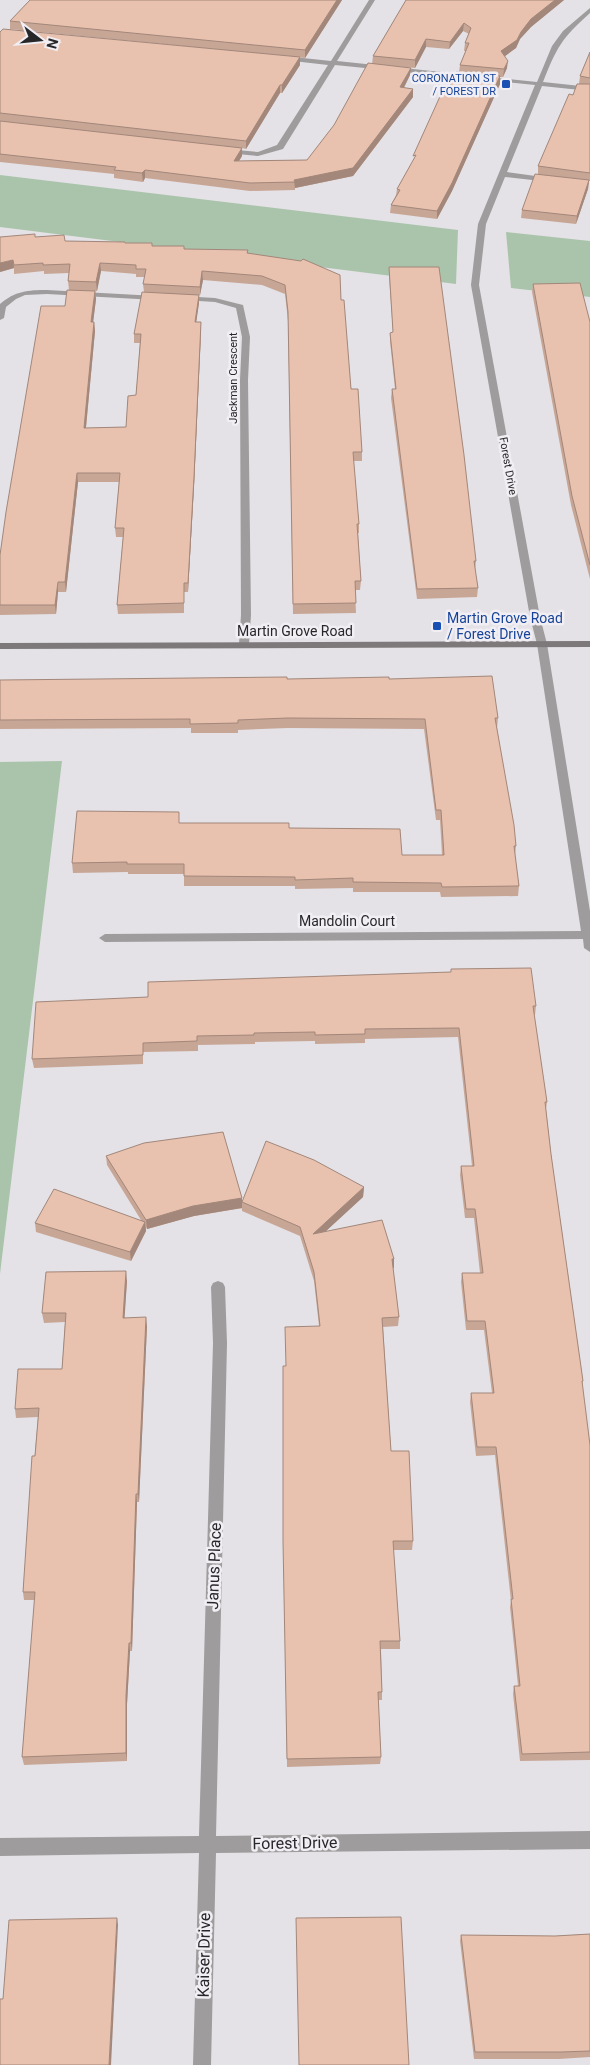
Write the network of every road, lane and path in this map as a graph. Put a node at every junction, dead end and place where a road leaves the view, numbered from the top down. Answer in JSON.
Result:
{"nodes":[{"id":1,"x":372,"y":0,"type":"edge"},
{"id":2,"x":590,"y":10,"type":"edge"},
{"id":3,"x":271,"y":57,"type":"edge"},
{"id":4,"x":334,"y":63,"type":"junction"},
{"id":5,"x":538,"y":83,"type":"junction"},
{"id":6,"x":590,"y":89,"type":"edge"},
{"id":7,"x":218,"y":150,"type":"edge"},
{"id":8,"x":501,"y":174,"type":"junction"},
{"id":9,"x":562,"y":182,"type":"edge"},
{"id":10,"x":0,"y":318,"type":"edge"},
{"id":11,"x":244,"y":644,"type":"junction"},
{"id":12,"x":542,"y":644,"type":"junction"},
{"id":13,"x":590,"y":644,"type":"edge"},
{"id":14,"x":0,"y":646,"type":"edge"},
{"id":15,"x":588,"y":935,"type":"junction"},
{"id":16,"x":105,"y":938,"type":"dead end"},
{"id":17,"x":590,"y":948,"type":"edge"},
{"id":18,"x":218,"y":1287,"type":"dead end"},
{"id":19,"x":590,"y":1840,"type":"edge"},
{"id":20,"x":206,"y":1844,"type":"junction"},
{"id":21,"x":0,"y":1847,"type":"edge"},
{"id":22,"x":202,"y":2065,"type":"edge"}],
"edges":[{"from":1,"to":4,"type":"street"},
{"from":2,"to":5,"type":"street","name":"Forest Drive"},
{"from":3,"to":4,"type":"street"},
{"from":4,"to":5,"type":"street"},
{"from":4,"to":7,"type":"street"},
{"from":5,"to":6,"type":"street"},
{"from":5,"to":8,"type":"street","name":"Forest Drive"},
{"from":8,"to":9,"type":"street"},
{"from":8,"to":12,"type":"street","name":"Forest Drive"},
{"from":10,"to":11,"type":"street","name":"Jackman Crescent"},
{"from":11,"to":12,"type":"street","name":"Martin Grove Road"},
{"from":11,"to":14,"type":"street","name":"Martin Grove Road"},
{"from":12,"to":13,"type":"street","name":"Martin Grove Road"},
{"from":12,"to":15,"type":"street","name":"Forest Drive"},
{"from":15,"to":16,"type":"street","name":"Mandolin Court"},
{"from":15,"to":17,"type":"street","name":"Forest Drive"},
{"from":18,"to":20,"type":"street","name":"Janus Place"},
{"from":19,"to":20,"type":"street","name":"Forest Drive"},
{"from":20,"to":21,"type":"street","name":"Forest Drive"},
{"from":20,"to":22,"type":"street","name":"Kaiser Drive"}]}
